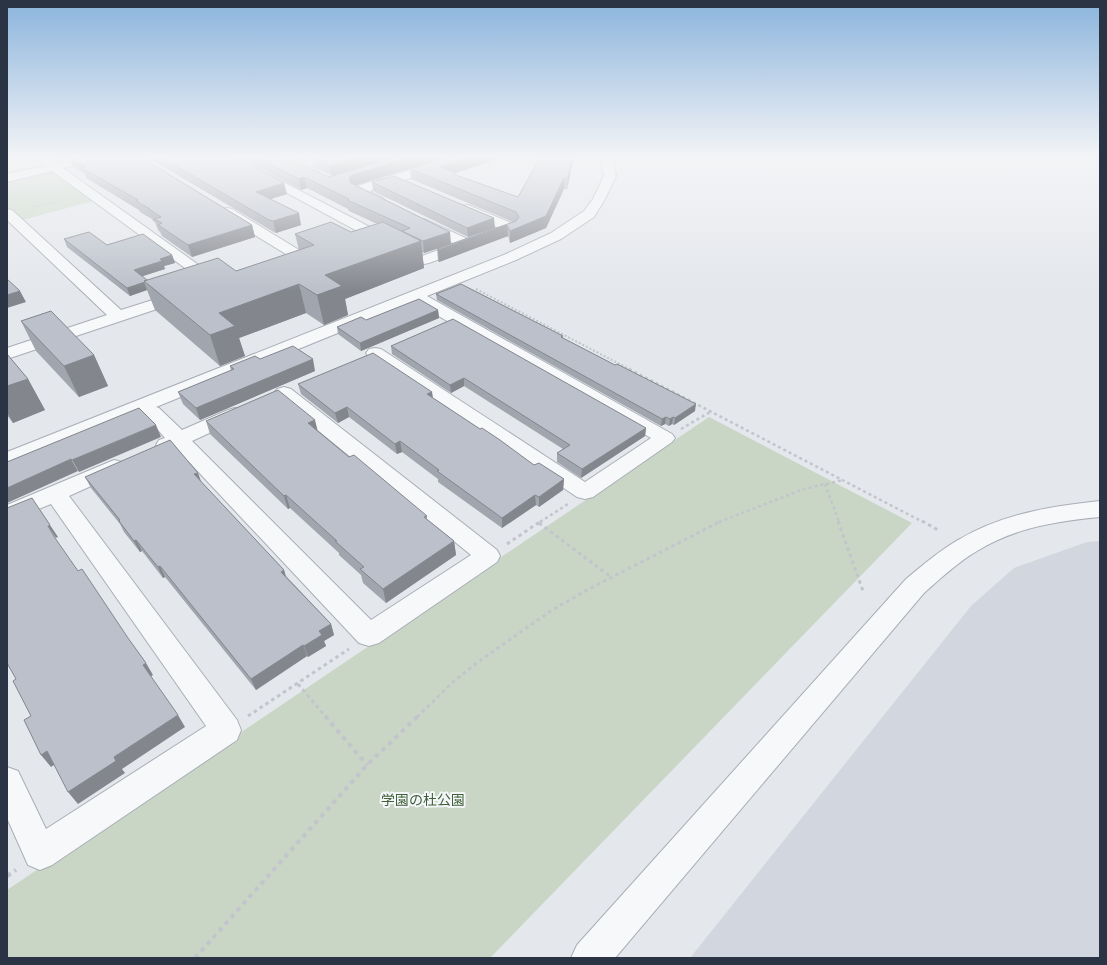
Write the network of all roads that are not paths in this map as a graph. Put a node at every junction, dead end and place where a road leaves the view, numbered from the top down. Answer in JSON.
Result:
{"nodes":[{"id":1,"x":102,"y":201,"type":"edge"},
{"id":2,"x":310,"y":201,"type":"edge"},
{"id":3,"x":380,"y":201,"type":"edge"},
{"id":4,"x":598,"y":201,"type":"edge"},
{"id":5,"x":454,"y":203,"type":"edge"},
{"id":6,"x":213,"y":204,"type":"edge"},
{"id":7,"x":392,"y":207,"type":"edge"},
{"id":8,"x":7,"y":213,"type":"edge"},
{"id":9,"x":412,"y":217,"type":"edge"},
{"id":10,"x":369,"y":232,"type":"junction"},
{"id":11,"x":348,"y":239,"type":"edge"},
{"id":12,"x":467,"y":244,"type":"junction"},
{"id":13,"x":396,"y":246,"type":"edge"},
{"id":14,"x":410,"y":253,"type":"edge"},
{"id":15,"x":424,"y":260,"type":"junction"},
{"id":16,"x":284,"y":261,"type":"edge"},
{"id":17,"x":231,"y":279,"type":"edge"},
{"id":18,"x":465,"y":282,"type":"junction"},
{"id":19,"x":216,"y":284,"type":"junction"},
{"id":20,"x":414,"y":296,"type":"junction"},
{"id":21,"x":119,"y":317,"type":"junction"},
{"id":22,"x":454,"y":318,"type":"junction"},
{"id":23,"x":433,"y":328,"type":"edge"},
{"id":24,"x":397,"y":344,"type":"edge"},
{"id":25,"x":9,"y":350,"type":"edge"},
{"id":26,"x":305,"y":384,"type":"edge"},
{"id":27,"x":249,"y":409,"type":"edge"},
{"id":28,"x":152,"y":412,"type":"dead end"},
{"id":29,"x":178,"y":440,"type":"junction"},
{"id":30,"x":149,"y":452,"type":"edge"},
{"id":31,"x":7,"y":460,"type":"edge"},
{"id":32,"x":127,"y":462,"type":"edge"},
{"id":33,"x":55,"y":493,"type":"junction"},
{"id":34,"x":1100,"y":509,"type":"edge"},
{"id":35,"x":7,"y":514,"type":"edge"},
{"id":36,"x":7,"y":782,"type":"edge"},
{"id":37,"x":590,"y":958,"type":"edge"}],
"edges":[{"from":1,"to":19,"type":"street"},
{"from":2,"to":10,"type":"street"},
{"from":3,"to":7,"type":"street"},
{"from":4,"to":18,"type":"street"},
{"from":5,"to":12,"type":"street"},
{"from":6,"to":16,"type":"street"},
{"from":8,"to":21,"type":"street"},
{"from":9,"to":12,"type":"street"},
{"from":10,"to":11,"type":"street"},
{"from":10,"to":13,"type":"street"},
{"from":12,"to":15,"type":"street"},
{"from":14,"to":15,"type":"street"},
{"from":15,"to":18,"type":"street"},
{"from":17,"to":19,"type":"street"},
{"from":18,"to":20,"type":"street"},
{"from":19,"to":21,"type":"street"},
{"from":20,"to":22,"type":"street"},
{"from":20,"to":31,"type":"street"},
{"from":21,"to":25,"type":"street"},
{"from":22,"to":23,"type":"street"},
{"from":22,"to":24,"type":"street"},
{"from":26,"to":29,"type":"street"},
{"from":27,"to":29,"type":"street"},
{"from":28,"to":29,"type":"street"},
{"from":29,"to":30,"type":"street"},
{"from":32,"to":33,"type":"street"},
{"from":33,"to":35,"type":"street"},
{"from":33,"to":36,"type":"street"},
{"from":34,"to":37,"type":"street"}]}
